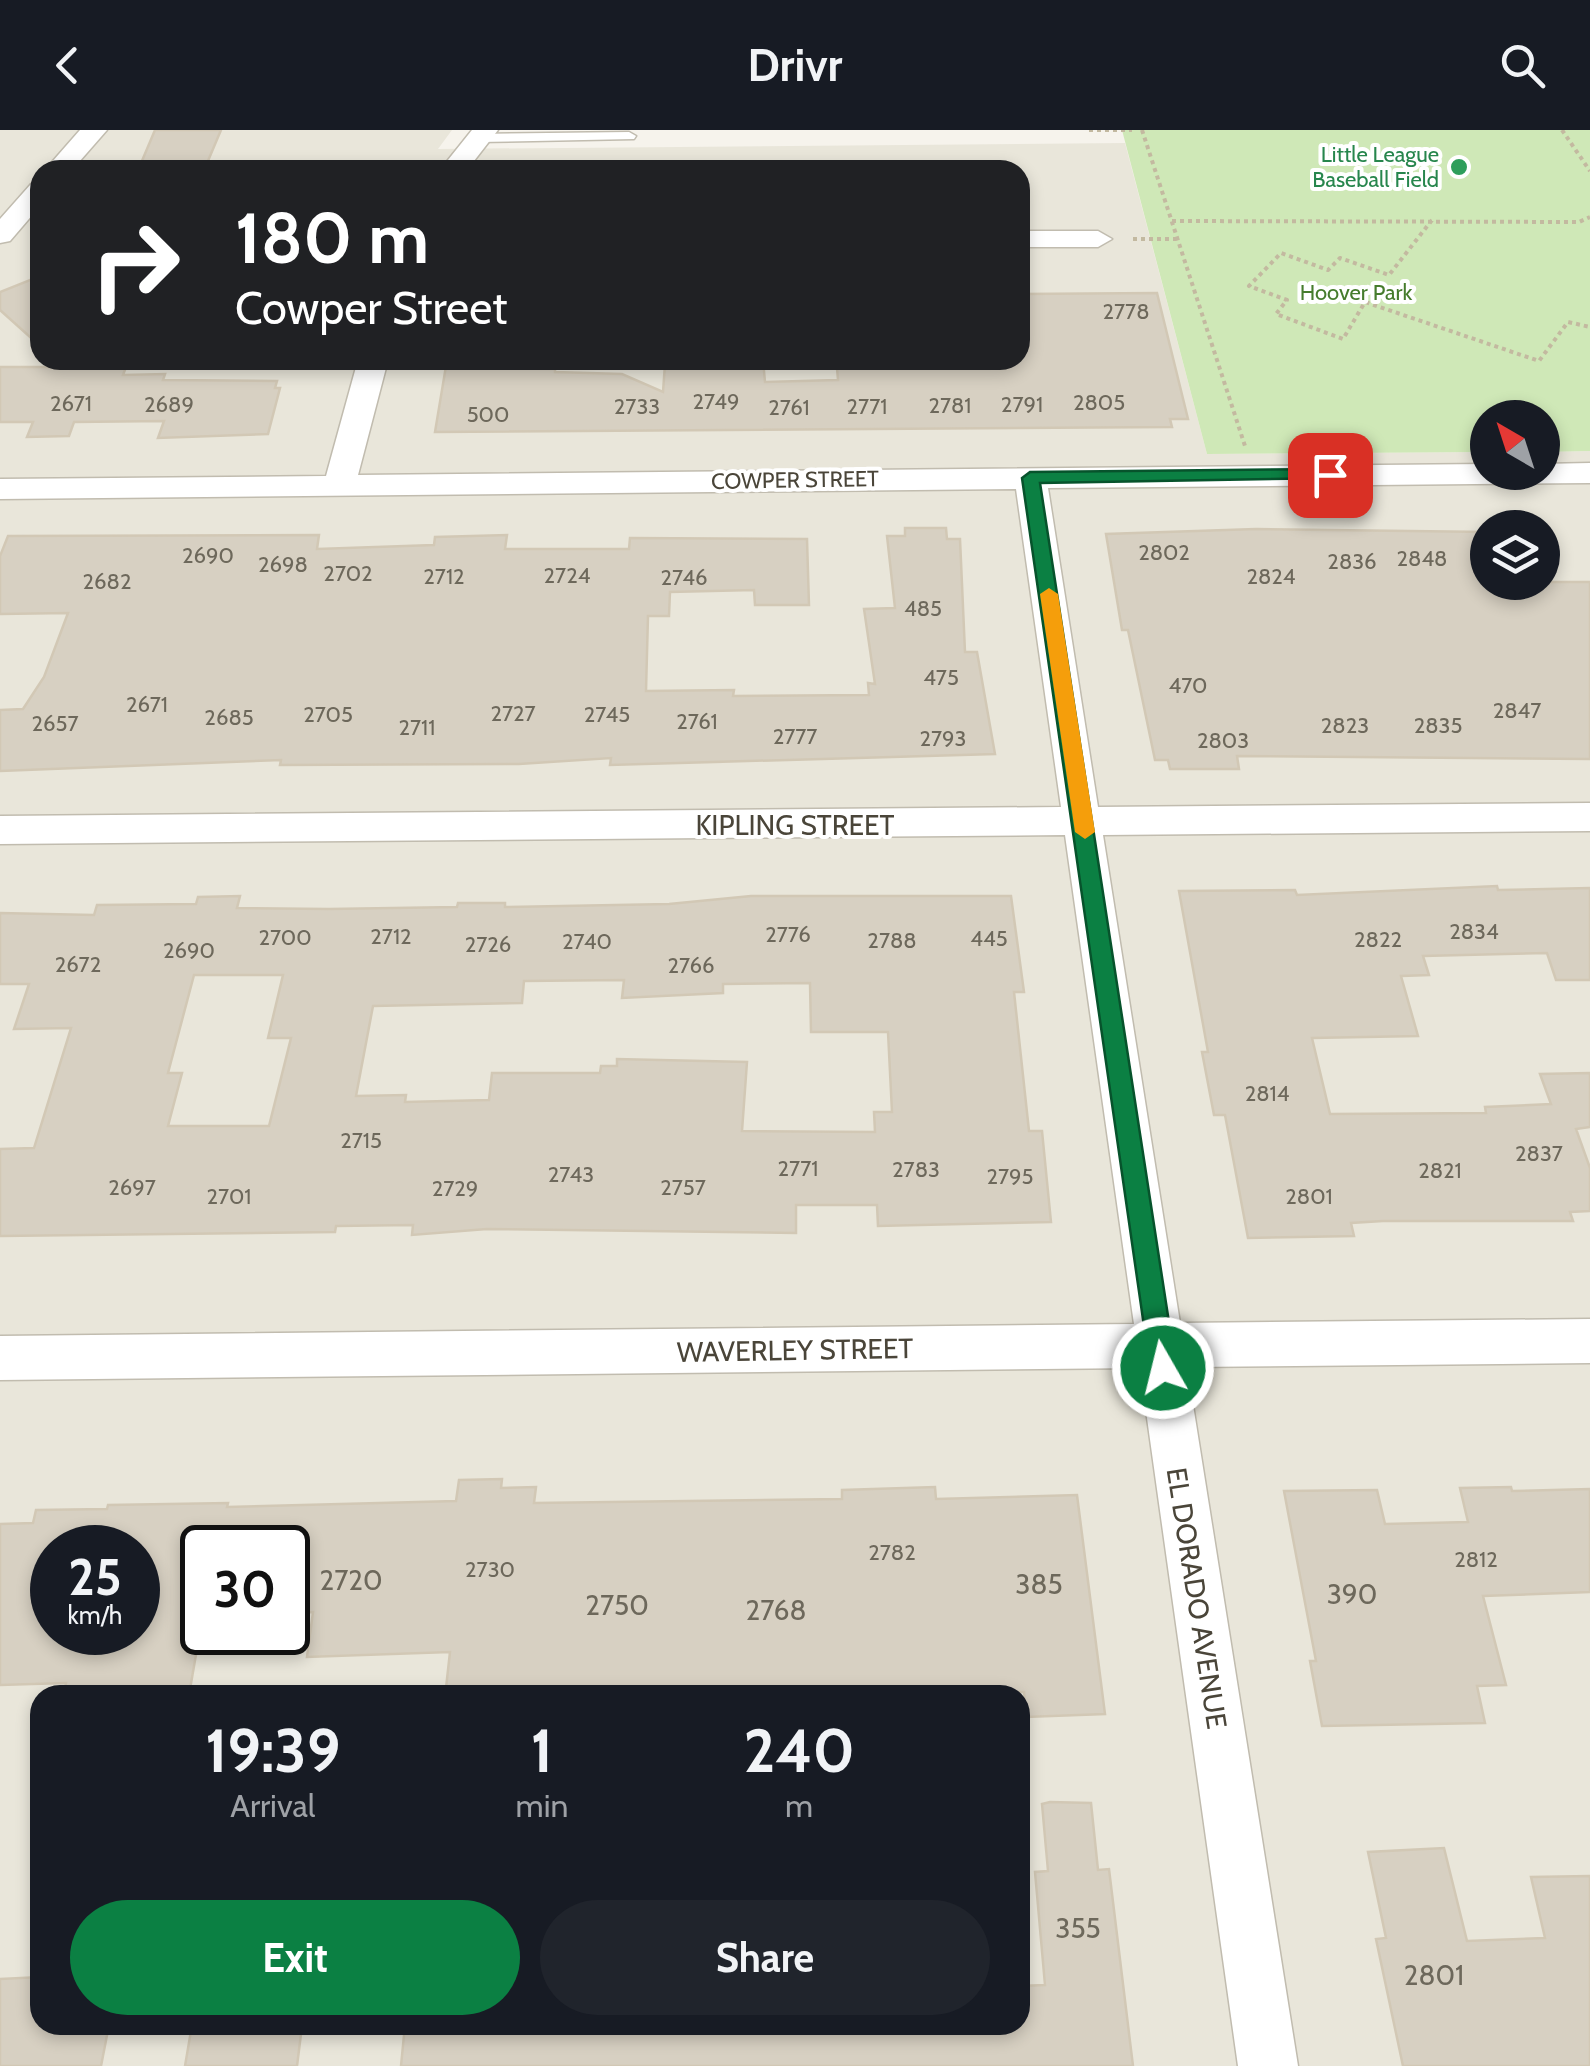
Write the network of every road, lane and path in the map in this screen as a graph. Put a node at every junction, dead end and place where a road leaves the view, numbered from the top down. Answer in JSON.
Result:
{"nodes":[{"id":1,"x":94,"y":130,"type":"edge"},
{"id":2,"x":1089,"y":130,"type":"edge"},
{"id":3,"x":1132,"y":130,"type":"edge"},
{"id":4,"x":1142,"y":130,"type":"edge"},
{"id":5,"x":1562,"y":130,"type":"edge"},
{"id":6,"x":481,"y":134,"type":"edge"},
{"id":7,"x":629,"y":136,"type":"dead end"},
{"id":8,"x":67,"y":160,"type":"edge"},
{"id":9,"x":461,"y":160,"type":"edge"},
{"id":10,"x":1590,"y":171,"type":"edge"},
{"id":11,"x":30,"y":201,"type":"edge"},
{"id":12,"x":1590,"y":218,"type":"edge"},
{"id":13,"x":1432,"y":220,"type":"junction"},
{"id":14,"x":1172,"y":221,"type":"junction"},
{"id":15,"x":0,"y":235,"type":"edge"},
{"id":16,"x":1030,"y":239,"type":"edge"},
{"id":17,"x":1098,"y":240,"type":"dead end"},
{"id":18,"x":1590,"y":327,"type":"edge"},
{"id":19,"x":369,"y":370,"type":"edge"},
{"id":20,"x":1590,"y":473,"type":"edge"},
{"id":21,"x":1255,"y":475,"type":"junction"},
{"id":22,"x":1030,"y":478,"type":"junction"},
{"id":23,"x":340,"y":484,"type":"junction"},
{"id":24,"x":0,"y":489,"type":"edge"},
{"id":25,"x":1590,"y":817,"type":"edge"},
{"id":26,"x":1083,"y":822,"type":"junction"},
{"id":27,"x":0,"y":830,"type":"edge"},
{"id":28,"x":1590,"y":1341,"type":"edge"},
{"id":29,"x":1160,"y":1345,"type":"junction"},
{"id":30,"x":0,"y":1358,"type":"edge"},
{"id":31,"x":1268,"y":2066,"type":"edge"}],
"edges":[{"from":1,"to":8,"type":"street"},
{"from":2,"to":3,"type":"path"},
{"from":4,"to":14,"type":"path"},
{"from":5,"to":10,"type":"path"},
{"from":6,"to":7,"type":"lane"},
{"from":6,"to":9,"type":"street"},
{"from":11,"to":15,"type":"street"},
{"from":12,"to":13,"type":"path"},
{"from":13,"to":14,"type":"path"},
{"from":13,"to":18,"type":"path"},
{"from":14,"to":21,"type":"path"},
{"from":16,"to":17,"type":"street"},
{"from":19,"to":23,"type":"street"},
{"from":20,"to":21,"type":"street","name":"COWPER STREET"},
{"from":21,"to":22,"type":"street","name":"COWPER STREET"},
{"from":22,"to":23,"type":"street","name":"COWPER STREET"},
{"from":22,"to":26,"type":"street","name":"EL DORADO AVENUE"},
{"from":23,"to":24,"type":"street","name":"COWPER STREET"},
{"from":25,"to":26,"type":"street","name":"KIPLING STREET"},
{"from":26,"to":27,"type":"street","name":"KIPLING STREET"},
{"from":26,"to":29,"type":"street","name":"EL DORADO AVENUE"},
{"from":28,"to":29,"type":"street","name":"WAVERLEY STREET"},
{"from":29,"to":30,"type":"street","name":"WAVERLEY STREET"},
{"from":29,"to":31,"type":"street","name":"EL DORADO AVENUE"}]}
